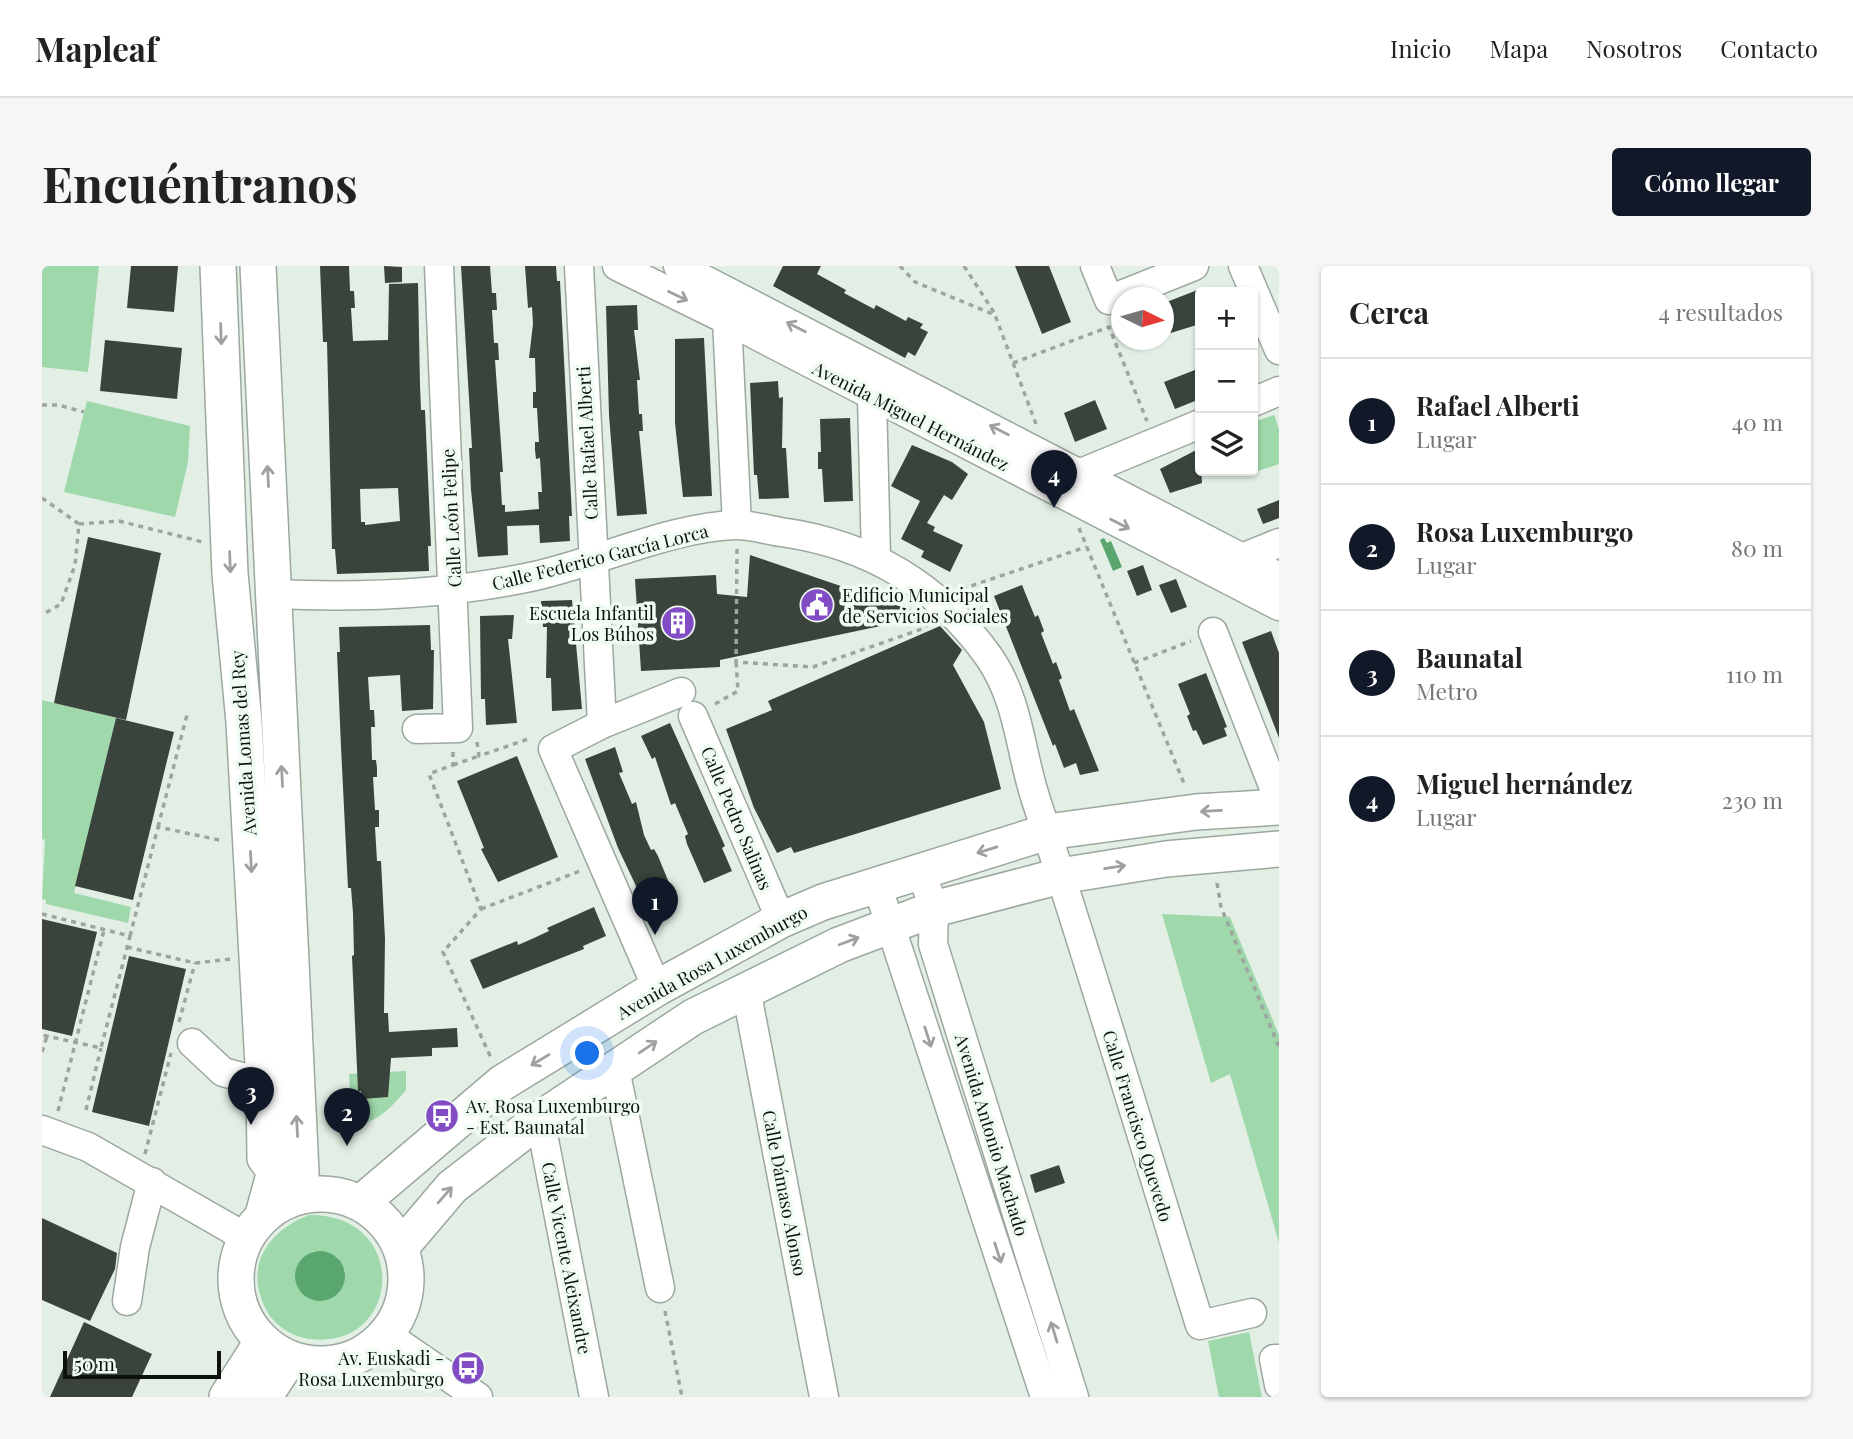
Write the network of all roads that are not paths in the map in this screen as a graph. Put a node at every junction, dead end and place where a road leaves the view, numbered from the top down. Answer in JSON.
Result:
{"nodes":[{"id":1,"x":218,"y":266,"type":"edge"},
{"id":2,"x":258,"y":266,"type":"edge"},
{"id":3,"x":439,"y":266,"type":"edge"},
{"id":4,"x":579,"y":266,"type":"edge"},
{"id":5,"x":617,"y":266,"type":"edge"},
{"id":6,"x":678,"y":266,"type":"edge"},
{"id":7,"x":1095,"y":266,"type":"edge"},
{"id":8,"x":1194,"y":266,"type":"edge"},
{"id":9,"x":1243,"y":266,"type":"edge"},
{"id":10,"x":727,"y":320,"type":"junction"},
{"id":11,"x":1279,"y":349,"type":"edge"},
{"id":12,"x":1279,"y":391,"type":"edge"},
{"id":13,"x":873,"y":398,"type":"junction"},
{"id":14,"x":1258,"y":400,"type":"edge"},
{"id":15,"x":1195,"y":426,"type":"edge"},
{"id":16,"x":1081,"y":473,"type":"junction"},
{"id":17,"x":1068,"y":497,"type":"junction"},
{"id":18,"x":737,"y":526,"type":"junction"},
{"id":19,"x":1279,"y":543,"type":"edge"},
{"id":20,"x":876,"y":557,"type":"junction"},
{"id":21,"x":1242,"y":558,"type":"junction"},
{"id":22,"x":593,"y":561,"type":"junction"},
{"id":23,"x":1279,"y":577,"type":"edge"},
{"id":24,"x":455,"y":591,"type":"junction"},
{"id":25,"x":273,"y":594,"type":"junction"},
{"id":26,"x":1279,"y":606,"type":"edge"},
{"id":27,"x":1213,"y":632,"type":"road end"},
{"id":28,"x":602,"y":724,"type":"junction"},
{"id":29,"x":417,"y":729,"type":"dead end"},
{"id":30,"x":1279,"y":801,"type":"edge"},
{"id":31,"x":1279,"y":807,"type":"edge"},
{"id":32,"x":1047,"y":832,"type":"junction"},
{"id":33,"x":1279,"y":849,"type":"edge"},
{"id":34,"x":921,"y":871,"type":"junction"},
{"id":35,"x":1060,"y":876,"type":"junction"},
{"id":36,"x":877,"y":885,"type":"junction"},
{"id":37,"x":934,"y":909,"type":"junction"},
{"id":38,"x":781,"y":920,"type":"junction"},
{"id":39,"x":890,"y":925,"type":"junction"},
{"id":40,"x":942,"y":974,"type":"junction"},
{"id":41,"x":657,"y":988,"type":"junction"},
{"id":42,"x":746,"y":989,"type":"junction"},
{"id":43,"x":912,"y":990,"type":"junction"},
{"id":44,"x":192,"y":1043,"type":"dead end"},
{"id":45,"x":615,"y":1069,"type":"junction"},
{"id":46,"x":264,"y":1083,"type":"junction"},
{"id":47,"x":540,"y":1119,"type":"junction"},
{"id":48,"x":47,"y":1132,"type":"edge"},
{"id":49,"x":152,"y":1182,"type":"junction"},
{"id":50,"x":302,"y":1194,"type":"junction"},
{"id":51,"x":362,"y":1202,"type":"junction"},
{"id":52,"x":254,"y":1226,"type":"junction"},
{"id":53,"x":401,"y":1247,"type":"junction"},
{"id":54,"x":660,"y":1288,"type":"road end"},
{"id":55,"x":127,"y":1301,"type":"dead end"},
{"id":56,"x":1252,"y":1312,"type":"dead end"},
{"id":57,"x":387,"y":1335,"type":"junction"},
{"id":58,"x":276,"y":1351,"type":"junction"},
{"id":59,"x":1279,"y":1359,"type":"edge"},
{"id":60,"x":1279,"y":1385,"type":"edge"},
{"id":61,"x":227,"y":1397,"type":"edge"},
{"id":62,"x":264,"y":1397,"type":"edge"},
{"id":63,"x":478,"y":1397,"type":"edge"},
{"id":64,"x":594,"y":1397,"type":"edge"},
{"id":65,"x":824,"y":1397,"type":"edge"},
{"id":66,"x":1045,"y":1397,"type":"edge"},
{"id":67,"x":1074,"y":1397,"type":"edge"}],
"edges":[{"from":1,"to":46,"type":"main road","name":"Avenida Lomas del Rey","one_way":true},
{"from":25,"to":2,"type":"main road","name":"Avenida Lomas del Rey","one_way":true},
{"from":3,"to":24,"type":"street","name":"Calle León Felipe"},
{"from":4,"to":22,"type":"street","name":"Calle Rafael Alberti"},
{"from":5,"to":10,"type":"street","name":"Avenida Miguel Hernández","one_way":true},
{"from":16,"to":6,"type":"street","name":"Avenida Miguel Hernández","one_way":true},
{"from":7,"to":8,"type":"street"},
{"from":9,"to":11,"type":"street"},
{"from":10,"to":13,"type":"street","name":"Avenida Miguel Hernández"},
{"from":10,"to":18,"type":"street"},
{"from":12,"to":14,"type":"street"},
{"from":13,"to":17,"type":"street","name":"Avenida Miguel Hernández"},
{"from":13,"to":20,"type":"street"},
{"from":15,"to":16,"type":"street"},
{"from":16,"to":17,"type":"street"},
{"from":16,"to":21,"type":"street","name":"Avenida Miguel Hernández"},
{"from":17,"to":26,"type":"street","name":"Avenida Miguel Hernández","one_way":true},
{"from":18,"to":20,"type":"street","name":"Calle Federico García Lorca"},
{"from":18,"to":22,"type":"street","name":"Calle Federico García Lorca"},
{"from":19,"to":21,"type":"street"},
{"from":20,"to":32,"type":"street","name":"Calle Federico García Lorca"},
{"from":21,"to":23,"type":"street","name":"Avenida Miguel Hernández"},
{"from":22,"to":24,"type":"street","name":"Calle Federico García Lorca"},
{"from":22,"to":28,"type":"street","name":"Calle Rafael Alberti"},
{"from":24,"to":25,"type":"street","name":"Calle Federico García Lorca"},
{"from":24,"to":29,"type":"street","name":"Calle León Felipe"},
{"from":50,"to":25,"type":"main road","name":"Avenida Lomas del Rey","one_way":true},
{"from":27,"to":30,"type":"street"},
{"from":28,"to":38,"type":"street","name":"Calle Pedro Salinas"},
{"from":28,"to":41,"type":"street"},
{"from":31,"to":32,"type":"main road","name":"Avenida Rosa Luxemburgo","one_way":true},
{"from":32,"to":34,"type":"main road","name":"Avenida Rosa Luxemburgo","one_way":true},
{"from":32,"to":35,"type":"street","name":"Calle Federico García Lorca"},
{"from":35,"to":33,"type":"main road","one_way":true},
{"from":34,"to":36,"type":"main road","name":"Avenida Rosa Luxemburgo"},
{"from":34,"to":37,"type":"street","name":"Avenida Antonio Machado"},
{"from":35,"to":37,"type":"main road"},
{"from":35,"to":56,"type":"street","name":"Calle Francisco Quevedo"},
{"from":36,"to":38,"type":"main road","name":"Avenida Rosa Luxemburgo"},
{"from":36,"to":39,"type":"street","name":"Avenida Antonio Machado"},
{"from":37,"to":39,"type":"main road"},
{"from":37,"to":40,"type":"street","name":"Avenida Antonio Machado"},
{"from":38,"to":41,"type":"main road","name":"Avenida Rosa Luxemburgo"},
{"from":42,"to":39,"type":"main road","one_way":true},
{"from":39,"to":43,"type":"street","name":"Avenida Antonio Machado"},
{"from":40,"to":43,"type":"street"},
{"from":67,"to":40,"type":"street","name":"Avenida Antonio Machado","one_way":true},
{"from":41,"to":51,"type":"main road","name":"Avenida Rosa Luxemburgo","one_way":true},
{"from":45,"to":42,"type":"main road","one_way":true},
{"from":42,"to":65,"type":"street","name":"Calle Dámaso Alonso"},
{"from":43,"to":66,"type":"street","name":"Avenida Antonio Machado","one_way":true},
{"from":44,"to":46,"type":"street"},
{"from":45,"to":47,"type":"main road"},
{"from":45,"to":54,"type":"street"},
{"from":46,"to":52,"type":"main road","name":"Avenida Lomas del Rey"},
{"from":53,"to":47,"type":"main road","one_way":true},
{"from":47,"to":64,"type":"street","name":"Calle Vicente Aleixandre"},
{"from":48,"to":49,"type":"street"},
{"from":49,"to":52,"type":"street"},
{"from":49,"to":55,"type":"street"},
{"from":50,"to":51,"type":"main road"},
{"from":50,"to":52,"type":"main road"},
{"from":51,"to":53,"type":"main road"},
{"from":52,"to":58,"type":"main road"},
{"from":53,"to":57,"type":"main road"},
{"from":57,"to":58,"type":"main road"},
{"from":57,"to":63,"type":"street"},
{"from":58,"to":61,"type":"main road"},
{"from":58,"to":62,"type":"main road"},
{"from":59,"to":60,"type":"street"}]}
